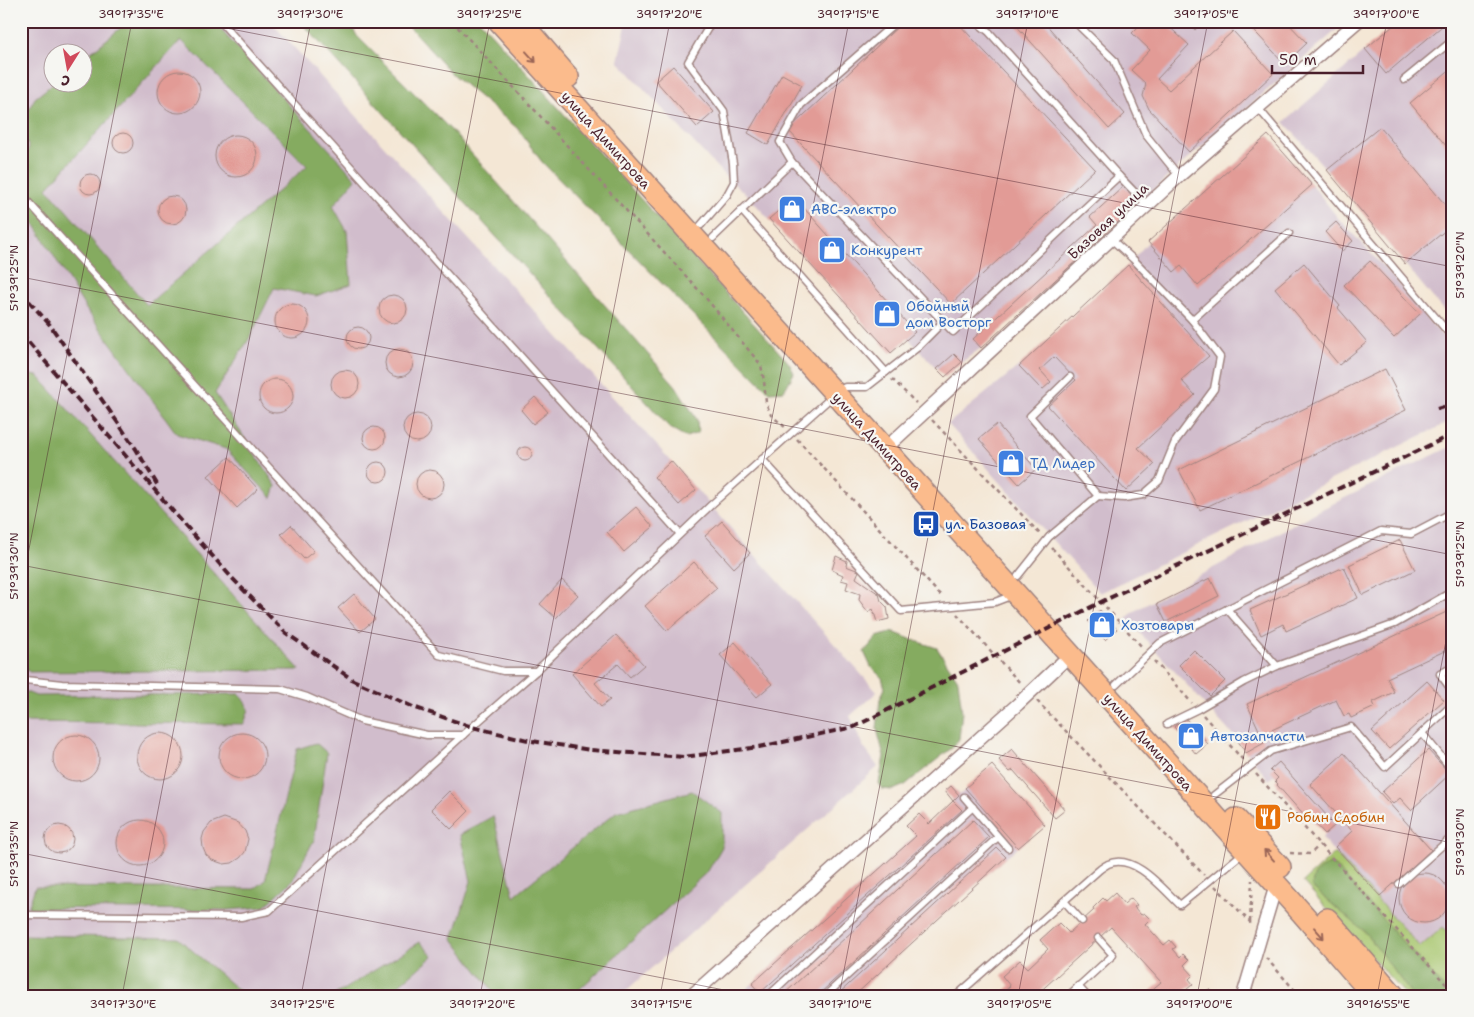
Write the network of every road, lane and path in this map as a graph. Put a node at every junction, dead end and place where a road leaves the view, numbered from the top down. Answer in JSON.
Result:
{"nodes":[{"id":1,"x":220,"y":21,"type":"edge"},
{"id":2,"x":452,"y":21,"type":"edge"},
{"id":3,"x":499,"y":21,"type":"edge"},
{"id":4,"x":520,"y":21,"type":"edge"},
{"id":5,"x":712,"y":21,"type":"edge"},
{"id":6,"x":897,"y":21,"type":"edge"},
{"id":7,"x":975,"y":21,"type":"edge"},
{"id":8,"x":1074,"y":21,"type":"edge"},
{"id":9,"x":1358,"y":21,"type":"edge"},
{"id":10,"x":1453,"y":40,"type":"edge"},
{"id":11,"x":1404,"y":80,"type":"dead end"},
{"id":12,"x":1258,"y":108,"type":"junction"},
{"id":13,"x":792,"y":162,"type":"junction"},
{"id":14,"x":1119,"y":176,"type":"junction"},
{"id":15,"x":1179,"y":176,"type":"junction"},
{"id":16,"x":21,"y":194,"type":"edge"},
{"id":17,"x":1147,"y":205,"type":"junction"},
{"id":18,"x":741,"y":210,"type":"junction"},
{"id":19,"x":707,"y":232,"type":"junction"},
{"id":20,"x":1289,"y":233,"type":"dead end"},
{"id":21,"x":1110,"y":238,"type":"junction"},
{"id":22,"x":1192,"y":320,"type":"junction"},
{"id":23,"x":944,"y":322,"type":"junction"},
{"id":24,"x":1453,"y":338,"type":"edge"},
{"id":25,"x":886,"y":372,"type":"junction"},
{"id":26,"x":1070,"y":377,"type":"dead end"},
{"id":27,"x":840,"y":391,"type":"junction"},
{"id":28,"x":925,"y":412,"type":"junction"},
{"id":29,"x":791,"y":432,"type":"junction"},
{"id":30,"x":890,"y":445,"type":"junction"},
{"id":31,"x":762,"y":459,"type":"junction"},
{"id":32,"x":1098,"y":496,"type":"junction"},
{"id":33,"x":1450,"y":513,"type":"edge"},
{"id":34,"x":1453,"y":523,"type":"edge"},
{"id":35,"x":680,"y":534,"type":"junction"},
{"id":36,"x":1046,"y":541,"type":"junction"},
{"id":37,"x":1017,"y":585,"type":"junction"},
{"id":38,"x":1453,"y":591,"type":"edge"},
{"id":39,"x":950,"y":607,"type":"junction"},
{"id":40,"x":1227,"y":609,"type":"junction"},
{"id":41,"x":1149,"y":654,"type":"junction"},
{"id":42,"x":1070,"y":655,"type":"junction"},
{"id":43,"x":1277,"y":666,"type":"junction"},
{"id":44,"x":1453,"y":667,"type":"edge"},
{"id":45,"x":536,"y":671,"type":"junction"},
{"id":46,"x":21,"y":678,"type":"edge"},
{"id":47,"x":1116,"y":685,"type":"junction"},
{"id":48,"x":1453,"y":692,"type":"edge"},
{"id":49,"x":1030,"y":693,"type":"junction"},
{"id":50,"x":1453,"y":702,"type":"edge"},
{"id":51,"x":1198,"y":709,"type":"junction"},
{"id":52,"x":1167,"y":724,"type":"dead end"},
{"id":53,"x":1422,"y":733,"type":"junction"},
{"id":54,"x":463,"y":735,"type":"junction"},
{"id":55,"x":1250,"y":767,"type":"junction"},
{"id":56,"x":1453,"y":771,"type":"edge"},
{"id":57,"x":1214,"y":795,"type":"junction"},
{"id":58,"x":964,"y":797,"type":"dead end"},
{"id":59,"x":973,"y":807,"type":"junction"},
{"id":60,"x":1453,"y":836,"type":"edge"},
{"id":61,"x":998,"y":837,"type":"junction"},
{"id":62,"x":1320,"y":845,"type":"junction"},
{"id":63,"x":1008,"y":848,"type":"dead end"},
{"id":64,"x":1246,"y":851,"type":"junction"},
{"id":65,"x":1285,"y":852,"type":"dead end"},
{"id":66,"x":1254,"y":874,"type":"dead end"},
{"id":67,"x":1281,"y":879,"type":"junction"},
{"id":68,"x":1210,"y":881,"type":"junction"},
{"id":69,"x":1399,"y":884,"type":"dead end"},
{"id":70,"x":1064,"y":901,"type":"junction"},
{"id":71,"x":21,"y":915,"type":"edge"},
{"id":72,"x":1082,"y":921,"type":"dead end"},
{"id":73,"x":1250,"y":922,"type":"junction"},
{"id":74,"x":1098,"y":938,"type":"dead end"},
{"id":75,"x":1258,"y":950,"type":"junction"},
{"id":76,"x":1078,"y":986,"type":"junction"},
{"id":77,"x":1453,"y":992,"type":"edge"},
{"id":78,"x":691,"y":996,"type":"edge"},
{"id":79,"x":768,"y":996,"type":"edge"},
{"id":80,"x":825,"y":996,"type":"edge"},
{"id":81,"x":956,"y":996,"type":"edge"},
{"id":82,"x":1068,"y":996,"type":"edge"},
{"id":83,"x":1087,"y":996,"type":"edge"},
{"id":84,"x":1207,"y":996,"type":"edge"},
{"id":85,"x":1212,"y":996,"type":"edge"},
{"id":86,"x":1243,"y":996,"type":"edge"},
{"id":87,"x":1300,"y":996,"type":"edge"},
{"id":88,"x":1374,"y":996,"type":"edge"},
{"id":89,"x":1394,"y":996,"type":"edge"}],
"edges":[{"from":1,"to":35,"type":"lane"},
{"from":2,"to":29,"type":"path"},
{"from":3,"to":27,"type":"main road","name":"улица Димитрова","one_way":true},
{"from":4,"to":19,"type":"main road","name":"улица Димитрова"},
{"from":5,"to":19,"type":"lane"},
{"from":6,"to":13,"type":"lane"},
{"from":7,"to":14,"type":"lane"},
{"from":8,"to":15,"type":"lane"},
{"from":9,"to":12,"type":"street","name":"Базовая улица"},
{"from":10,"to":11,"type":"lane"},
{"from":12,"to":15,"type":"street","name":"Базовая улица"},
{"from":12,"to":24,"type":"lane"},
{"from":13,"to":18,"type":"lane"},
{"from":13,"to":23,"type":"lane"},
{"from":14,"to":17,"type":"lane"},
{"from":14,"to":23,"type":"lane"},
{"from":15,"to":17,"type":"street","name":"Базовая улица"},
{"from":16,"to":45,"type":"lane"},
{"from":17,"to":21,"type":"street","name":"Базовая улица"},
{"from":18,"to":19,"type":"lane"},
{"from":18,"to":25,"type":"lane"},
{"from":19,"to":27,"type":"main road","name":"улица Димитрова"},
{"from":20,"to":22,"type":"lane"},
{"from":21,"to":22,"type":"lane"},
{"from":21,"to":28,"type":"street","name":"Базовая улица"},
{"from":22,"to":32,"type":"lane"},
{"from":23,"to":25,"type":"lane"},
{"from":25,"to":27,"type":"lane"},
{"from":25,"to":28,"type":"path"},
{"from":26,"to":32,"type":"lane"},
{"from":27,"to":29,"type":"lane"},
{"from":27,"to":30,"type":"main road","name":"улица Димитрова"},
{"from":28,"to":30,"type":"street","name":"Базовая улица"},
{"from":28,"to":36,"type":"path"},
{"from":29,"to":31,"type":"lane"},
{"from":29,"to":39,"type":"path"},
{"from":30,"to":37,"type":"main road","name":"улица Димитрова"},
{"from":31,"to":35,"type":"lane"},
{"from":31,"to":39,"type":"lane"},
{"from":32,"to":36,"type":"lane"},
{"from":33,"to":34,"type":"lane"},
{"from":33,"to":40,"type":"lane"},
{"from":35,"to":45,"type":"lane"},
{"from":36,"to":37,"type":"lane"},
{"from":36,"to":41,"type":"path"},
{"from":37,"to":39,"type":"lane"},
{"from":37,"to":42,"type":"main road","name":"улица Димитрова"},
{"from":37,"to":47,"type":"main road","name":"улица Димитрова"},
{"from":38,"to":43,"type":"lane"},
{"from":39,"to":49,"type":"path"},
{"from":40,"to":41,"type":"lane"},
{"from":40,"to":43,"type":"lane"},
{"from":41,"to":47,"type":"lane"},
{"from":41,"to":51,"type":"path"},
{"from":42,"to":49,"type":"street"},
{"from":42,"to":64,"type":"main road","name":"улица Димитрова"},
{"from":43,"to":51,"type":"lane"},
{"from":44,"to":48,"type":"lane"},
{"from":45,"to":54,"type":"lane"},
{"from":46,"to":54,"type":"lane"},
{"from":47,"to":57,"type":"main road","name":"улица Димитрова"},
{"from":49,"to":68,"type":"path"},
{"from":49,"to":78,"type":"street"},
{"from":50,"to":53,"type":"lane"},
{"from":51,"to":52,"type":"lane"},
{"from":51,"to":55,"type":"path"},
{"from":53,"to":55,"type":"lane"},
{"from":53,"to":56,"type":"lane"},
{"from":54,"to":71,"type":"lane"},
{"from":55,"to":57,"type":"lane"},
{"from":55,"to":62,"type":"path"},
{"from":67,"to":57,"type":"main road","name":"улица Димитрова","one_way":true},
{"from":58,"to":59,"type":"lane"},
{"from":59,"to":61,"type":"lane"},
{"from":59,"to":79,"type":"lane"},
{"from":60,"to":69,"type":"lane"},
{"from":61,"to":63,"type":"lane"},
{"from":61,"to":80,"type":"lane"},
{"from":62,"to":65,"type":"path"},
{"from":62,"to":77,"type":"path"},
{"from":64,"to":67,"type":"main road","name":"улица Димитрова"},
{"from":64,"to":68,"type":"lane"},
{"from":66,"to":73,"type":"path"},
{"from":67,"to":75,"type":"street"},
{"from":67,"to":88,"type":"main road","name":"улица Димитрова","one_way":true},
{"from":67,"to":89,"type":"main road","name":"улица Димитрова"},
{"from":68,"to":70,"type":"lane"},
{"from":68,"to":73,"type":"path"},
{"from":70,"to":72,"type":"lane"},
{"from":70,"to":81,"type":"lane"},
{"from":73,"to":75,"type":"path"},
{"from":74,"to":76,"type":"lane"},
{"from":75,"to":86,"type":"street"},
{"from":75,"to":87,"type":"path"},
{"from":76,"to":82,"type":"lane"},
{"from":76,"to":83,"type":"lane"},
{"from":84,"to":85,"type":"lane"}]}
